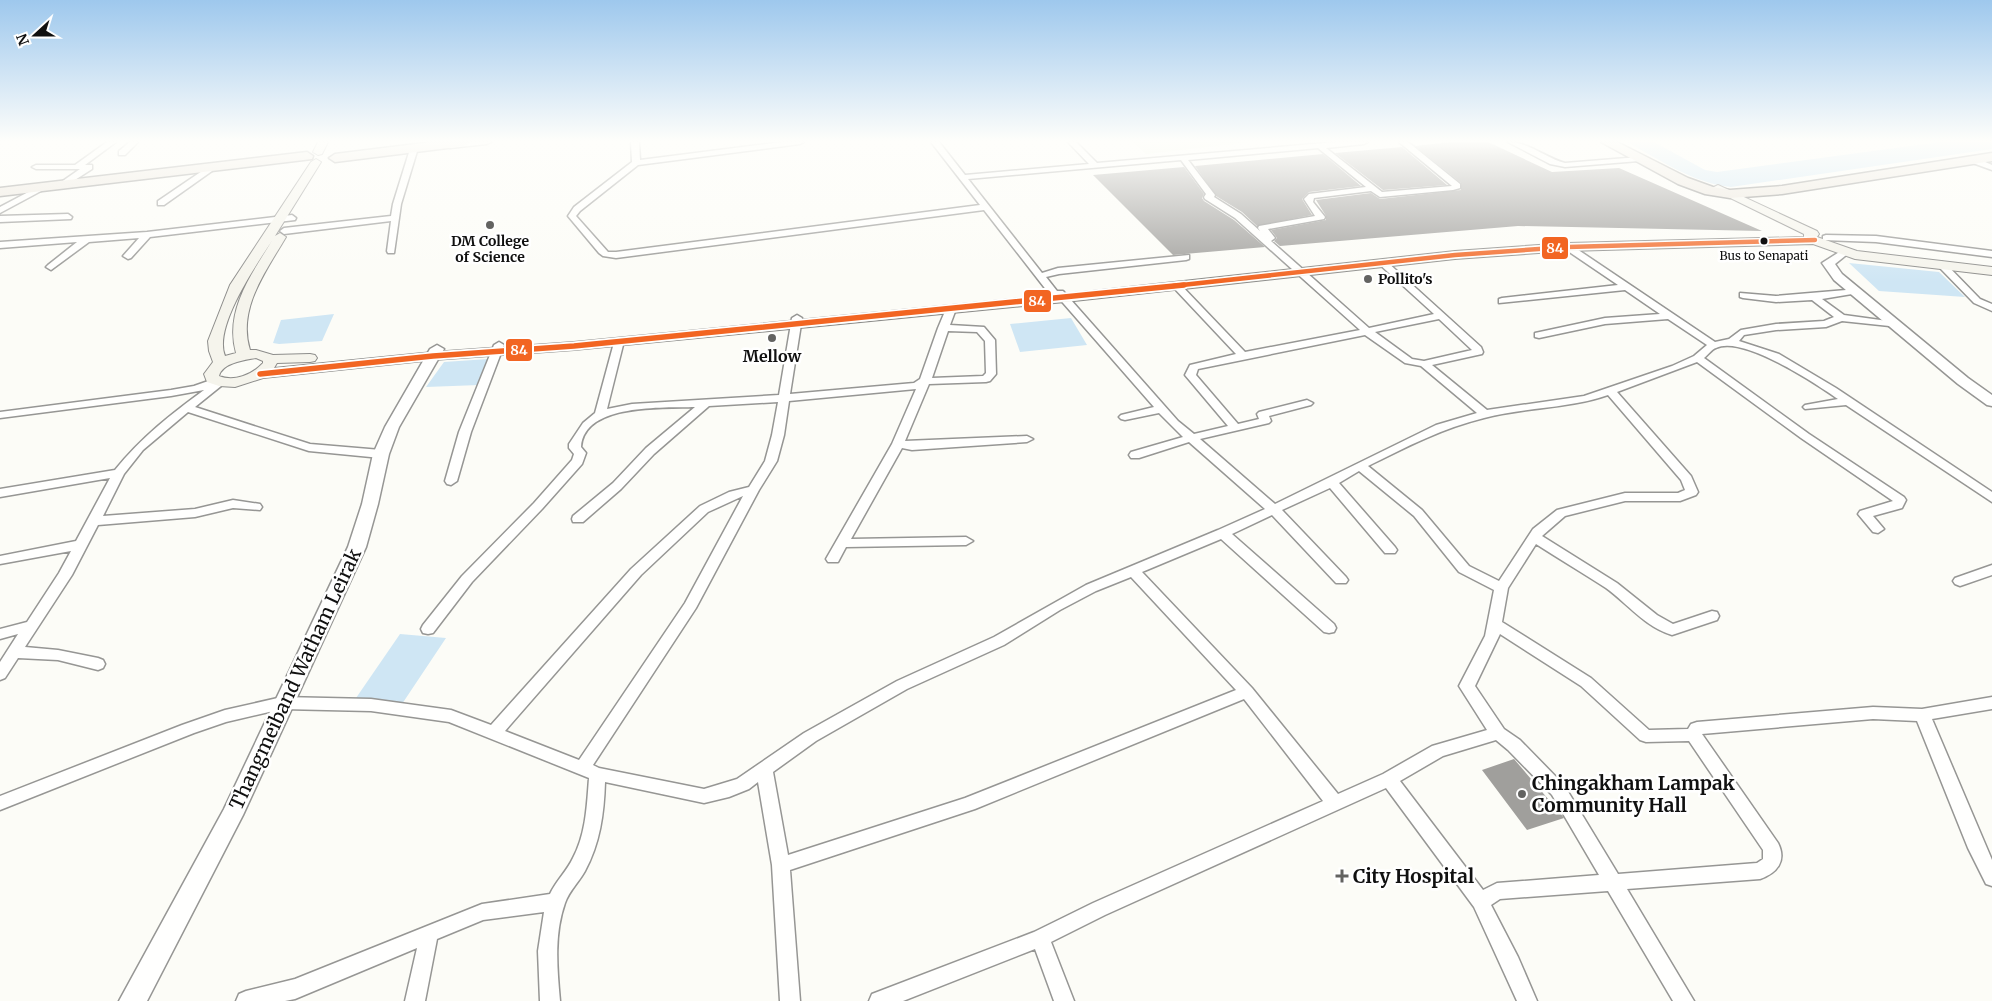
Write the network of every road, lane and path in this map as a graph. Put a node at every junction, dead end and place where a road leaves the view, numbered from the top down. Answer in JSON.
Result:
{"nodes":[{"id":1,"x":33,"y":189,"type":"edge"},
{"id":2,"x":57,"y":189,"type":"edge"},
{"id":3,"x":182,"y":189,"type":"edge"},
{"id":4,"x":303,"y":189,"type":"edge"},
{"id":5,"x":306,"y":189,"type":"edge"},
{"id":6,"x":401,"y":189,"type":"edge"},
{"id":7,"x":603,"y":189,"type":"edge"},
{"id":8,"x":971,"y":189,"type":"edge"},
{"id":9,"x":1206,"y":189,"type":"edge"},
{"id":10,"x":1371,"y":189,"type":"joint"},
{"id":11,"x":1447,"y":189,"type":"edge"},
{"id":12,"x":1715,"y":189,"type":"edge"},
{"id":13,"x":1722,"y":189,"type":"edge"},
{"id":14,"x":1747,"y":189,"type":"edge"},
{"id":15,"x":1749,"y":189,"type":"edge"},
{"id":16,"x":37,"y":191,"type":"junction"},
{"id":17,"x":1731,"y":191,"type":"junction"},
{"id":18,"x":0,"y":193,"type":"edge"},
{"id":19,"x":161,"y":203,"type":"dead end"},
{"id":20,"x":986,"y":207,"type":"junction"},
{"id":21,"x":0,"y":210,"type":"edge"},
{"id":22,"x":68,"y":217,"type":"dead end"},
{"id":23,"x":394,"y":218,"type":"junction"},
{"id":24,"x":0,"y":219,"type":"edge"},
{"id":25,"x":281,"y":225,"type":"junction"},
{"id":26,"x":147,"y":234,"type":"junction"},
{"id":27,"x":1818,"y":238,"type":"junction"},
{"id":28,"x":86,"y":239,"type":"junction"},
{"id":29,"x":0,"y":245,"type":"edge"},
{"id":30,"x":1565,"y":245,"type":"junction"},
{"id":31,"x":390,"y":251,"type":"dead end"},
{"id":32,"x":1844,"y":252,"type":"junction"},
{"id":33,"x":1453,"y":253,"type":"junction"},
{"id":34,"x":1992,"y":254,"type":"edge"},
{"id":35,"x":128,"y":256,"type":"dead end"},
{"id":36,"x":1186,"y":257,"type":"dead end"},
{"id":37,"x":1383,"y":263,"type":"junction"},
{"id":38,"x":1942,"y":265,"type":"junction"},
{"id":39,"x":52,"y":268,"type":"dead end"},
{"id":40,"x":1300,"y":269,"type":"junction"},
{"id":41,"x":1992,"y":271,"type":"edge"},
{"id":42,"x":1040,"y":276,"type":"junction"},
{"id":43,"x":1176,"y":285,"type":"junction"},
{"id":44,"x":1627,"y":287,"type":"junction"},
{"id":45,"x":1855,"y":291,"type":"junction"},
{"id":46,"x":1060,"y":295,"type":"junction"},
{"id":47,"x":1743,"y":295,"type":"dead end"},
{"id":48,"x":1814,"y":297,"type":"junction"},
{"id":49,"x":1502,"y":301,"type":"dead end"},
{"id":50,"x":1992,"y":308,"type":"edge"},
{"id":51,"x":951,"y":309,"type":"junction"},
{"id":52,"x":1441,"y":316,"type":"junction"},
{"id":53,"x":1668,"y":316,"type":"junction"},
{"id":54,"x":1841,"y":318,"type":"junction"},
{"id":55,"x":796,"y":320,"type":"junction"},
{"id":56,"x":1895,"y":325,"type":"junction"},
{"id":57,"x":943,"y":328,"type":"junction"},
{"id":58,"x":1368,"y":331,"type":"junction"},
{"id":59,"x":1539,"y":335,"type":"dead end"},
{"id":60,"x":619,"y":341,"type":"junction"},
{"id":61,"x":1732,"y":342,"type":"junction"},
{"id":62,"x":1713,"y":345,"type":"junction"},
{"id":63,"x":498,"y":348,"type":"junction"},
{"id":64,"x":435,"y":352,"type":"junction"},
{"id":65,"x":244,"y":355,"type":"junction"},
{"id":66,"x":1243,"y":356,"type":"junction"},
{"id":67,"x":1698,"y":358,"type":"junction"},
{"id":68,"x":270,"y":359,"type":"junction"},
{"id":69,"x":221,"y":363,"type":"junction"},
{"id":70,"x":1424,"y":364,"type":"junction"},
{"id":71,"x":260,"y":374,"type":"junction"},
{"id":72,"x":924,"y":381,"type":"junction"},
{"id":73,"x":218,"y":382,"type":"junction"},
{"id":74,"x":1610,"y":391,"type":"junction"},
{"id":75,"x":783,"y":397,"type":"junction"},
{"id":76,"x":708,"y":401,"type":"junction"},
{"id":77,"x":1848,"y":401,"type":"junction"},
{"id":78,"x":1992,"y":402,"type":"edge"},
{"id":79,"x":1307,"y":403,"type":"dead end"},
{"id":80,"x":1809,"y":407,"type":"dead end"},
{"id":81,"x":187,"y":408,"type":"junction"},
{"id":82,"x":1162,"y":409,"type":"junction"},
{"id":83,"x":600,"y":414,"type":"junction"},
{"id":84,"x":1485,"y":414,"type":"junction"},
{"id":85,"x":0,"y":415,"type":"edge"},
{"id":86,"x":1125,"y":417,"type":"dead end"},
{"id":87,"x":1236,"y":428,"type":"junction"},
{"id":88,"x":1191,"y":438,"type":"junction"},
{"id":89,"x":1026,"y":439,"type":"dead end"},
{"id":90,"x":898,"y":444,"type":"junction"},
{"id":91,"x":381,"y":454,"type":"junction"},
{"id":92,"x":1135,"y":455,"type":"dead end"},
{"id":93,"x":1360,"y":465,"type":"junction"},
{"id":94,"x":119,"y":473,"type":"junction"},
{"id":95,"x":451,"y":481,"type":"dead end"},
{"id":96,"x":1332,"y":482,"type":"junction"},
{"id":97,"x":753,"y":490,"type":"junction"},
{"id":98,"x":0,"y":493,"type":"edge"},
{"id":99,"x":1992,"y":498,"type":"edge"},
{"id":100,"x":256,"y":507,"type":"dead end"},
{"id":101,"x":1273,"y":509,"type":"junction"},
{"id":102,"x":578,"y":519,"type":"dead end"},
{"id":103,"x":93,"y":521,"type":"junction"},
{"id":104,"x":1878,"y":529,"type":"dead end"},
{"id":105,"x":1223,"y":533,"type":"junction"},
{"id":106,"x":1534,"y":537,"type":"junction"},
{"id":107,"x":966,"y":541,"type":"dead end"},
{"id":108,"x":843,"y":543,"type":"junction"},
{"id":109,"x":80,"y":545,"type":"junction"},
{"id":110,"x":1390,"y":550,"type":"dead end"},
{"id":111,"x":833,"y":559,"type":"dead end"},
{"id":112,"x":0,"y":560,"type":"edge"},
{"id":113,"x":1992,"y":570,"type":"edge"},
{"id":114,"x":1133,"y":571,"type":"junction"},
{"id":115,"x":1341,"y":580,"type":"dead end"},
{"id":116,"x":1960,"y":581,"type":"dead end"},
{"id":117,"x":1501,"y":588,"type":"junction"},
{"id":118,"x":1712,"y":616,"type":"dead end"},
{"id":119,"x":1494,"y":624,"type":"junction"},
{"id":120,"x":31,"y":626,"type":"junction"},
{"id":121,"x":1329,"y":628,"type":"dead end"},
{"id":122,"x":428,"y":629,"type":"dead end"},
{"id":123,"x":0,"y":634,"type":"edge"},
{"id":124,"x":15,"y":652,"type":"junction"},
{"id":125,"x":98,"y":664,"type":"dead end"},
{"id":126,"x":0,"y":674,"type":"edge"},
{"id":127,"x":1247,"y":692,"type":"junction"},
{"id":128,"x":1992,"y":702,"type":"edge"},
{"id":129,"x":282,"y":703,"type":"junction"},
{"id":130,"x":1922,"y":715,"type":"junction"},
{"id":131,"x":495,"y":732,"type":"junction"},
{"id":132,"x":1498,"y":733,"type":"junction"},
{"id":133,"x":1694,"y":735,"type":"junction"},
{"id":134,"x":764,"y":769,"type":"junction"},
{"id":135,"x":590,"y":770,"type":"junction"},
{"id":136,"x":1389,"y":780,"type":"junction"},
{"id":137,"x":0,"y":803,"type":"edge"},
{"id":138,"x":1336,"y":804,"type":"junction"},
{"id":139,"x":781,"y":865,"type":"junction"},
{"id":140,"x":1992,"y":878,"type":"edge"},
{"id":141,"x":1614,"y":882,"type":"junction"},
{"id":142,"x":556,"y":902,"type":"junction"},
{"id":143,"x":1481,"y":902,"type":"junction"},
{"id":144,"x":429,"y":934,"type":"junction"},
{"id":145,"x":1040,"y":938,"type":"junction"},
{"id":146,"x":132,"y":1001,"type":"edge"},
{"id":147,"x":246,"y":1001,"type":"edge"},
{"id":148,"x":415,"y":1001,"type":"edge"},
{"id":149,"x":550,"y":1001,"type":"edge"},
{"id":150,"x":790,"y":1001,"type":"edge"},
{"id":151,"x":879,"y":1001,"type":"edge"},
{"id":152,"x":1064,"y":1001,"type":"edge"},
{"id":153,"x":1527,"y":1001,"type":"edge"},
{"id":154,"x":1684,"y":1001,"type":"edge"}],
"edges":[{"from":1,"to":18,"type":"highway"},
{"from":2,"to":16,"type":"highway"},
{"from":3,"to":19,"type":"street"},
{"from":4,"to":25,"type":"main road"},
{"from":5,"to":25,"type":"main road"},
{"from":6,"to":23,"type":"street"},
{"from":7,"to":20,"type":"street"},
{"from":8,"to":20,"type":"street"},
{"from":9,"to":40,"type":"street"},
{"from":10,"to":11,"type":"street"},
{"from":10,"to":40,"type":"street"},
{"from":12,"to":17,"type":"highway"},
{"from":13,"to":17,"type":"highway"},
{"from":14,"to":17,"type":"highway"},
{"from":15,"to":17,"type":"highway"},
{"from":16,"to":18,"type":"highway"},
{"from":16,"to":21,"type":"street"},
{"from":17,"to":27,"type":"main road"},
{"from":20,"to":42,"type":"street"},
{"from":22,"to":24,"type":"street"},
{"from":23,"to":25,"type":"street"},
{"from":23,"to":31,"type":"street"},
{"from":25,"to":26,"type":"street"},
{"from":25,"to":65,"type":"main road"},
{"from":25,"to":69,"type":"main road"},
{"from":26,"to":28,"type":"street"},
{"from":26,"to":35,"type":"street"},
{"from":27,"to":30,"type":"main road"},
{"from":27,"to":32,"type":"main road"},
{"from":27,"to":34,"type":"street"},
{"from":28,"to":29,"type":"street"},
{"from":28,"to":39,"type":"street"},
{"from":30,"to":33,"type":"main road"},
{"from":30,"to":44,"type":"street"},
{"from":32,"to":38,"type":"main road"},
{"from":32,"to":45,"type":"street"},
{"from":33,"to":37,"type":"main road"},
{"from":33,"to":40,"type":"main road"},
{"from":36,"to":42,"type":"street"},
{"from":37,"to":40,"type":"main road"},
{"from":37,"to":52,"type":"street"},
{"from":38,"to":41,"type":"main road"},
{"from":38,"to":50,"type":"street"},
{"from":40,"to":43,"type":"main road"},
{"from":40,"to":46,"type":"main road"},
{"from":40,"to":58,"type":"street"},
{"from":42,"to":46,"type":"street"},
{"from":43,"to":46,"type":"main road"},
{"from":43,"to":66,"type":"street"},
{"from":44,"to":49,"type":"street"},
{"from":44,"to":53,"type":"street"},
{"from":45,"to":48,"type":"street"},
{"from":45,"to":56,"type":"street"},
{"from":46,"to":51,"type":"main road"},
{"from":46,"to":55,"type":"main road"},
{"from":46,"to":82,"type":"street"},
{"from":47,"to":48,"type":"street"},
{"from":48,"to":54,"type":"street"},
{"from":51,"to":55,"type":"main road"},
{"from":51,"to":57,"type":"street"},
{"from":52,"to":58,"type":"street"},
{"from":52,"to":70,"type":"street"},
{"from":53,"to":59,"type":"street"},
{"from":53,"to":62,"type":"street"},
{"from":54,"to":56,"type":"street"},
{"from":54,"to":61,"type":"street"},
{"from":55,"to":60,"type":"main road"},
{"from":55,"to":63,"type":"main road"},
{"from":55,"to":75,"type":"street"},
{"from":56,"to":78,"type":"street"},
{"from":57,"to":72,"type":"street"},
{"from":57,"to":72,"type":"street"},
{"from":58,"to":66,"type":"street"},
{"from":58,"to":70,"type":"street"},
{"from":60,"to":63,"type":"main road"},
{"from":60,"to":83,"type":"street"},
{"from":61,"to":62,"type":"street"},
{"from":61,"to":77,"type":"street"},
{"from":62,"to":67,"type":"street"},
{"from":63,"to":64,"type":"main road"},
{"from":63,"to":95,"type":"street"},
{"from":64,"to":68,"type":"main road"},
{"from":64,"to":71,"type":"main road"},
{"from":64,"to":91,"type":"street","name":"Thangmeiband Watham Leirak"},
{"from":65,"to":68,"type":"main road"},
{"from":65,"to":69,"type":"main road"},
{"from":66,"to":87,"type":"street"},
{"from":67,"to":74,"type":"street"},
{"from":67,"to":104,"type":"street"},
{"from":68,"to":71,"type":"main road"},
{"from":69,"to":73,"type":"main road"},
{"from":70,"to":84,"type":"street"},
{"from":71,"to":73,"type":"main road"},
{"from":72,"to":75,"type":"street"},
{"from":72,"to":90,"type":"street"},
{"from":73,"to":81,"type":"street"},
{"from":73,"to":85,"type":"street"},
{"from":74,"to":84,"type":"street"},
{"from":74,"to":106,"type":"street"},
{"from":75,"to":76,"type":"street"},
{"from":75,"to":97,"type":"street"},
{"from":76,"to":83,"type":"street"},
{"from":76,"to":102,"type":"street"},
{"from":77,"to":80,"type":"street"},
{"from":77,"to":99,"type":"street"},
{"from":79,"to":87,"type":"street"},
{"from":81,"to":91,"type":"street"},
{"from":81,"to":94,"type":"street"},
{"from":82,"to":86,"type":"street"},
{"from":82,"to":88,"type":"street"},
{"from":83,"to":122,"type":"street"},
{"from":84,"to":93,"type":"street"},
{"from":87,"to":88,"type":"street"},
{"from":88,"to":92,"type":"street"},
{"from":88,"to":101,"type":"street"},
{"from":89,"to":90,"type":"street"},
{"from":90,"to":108,"type":"street"},
{"from":91,"to":129,"type":"street","name":"Thangmeiband Watham Leirak"},
{"from":93,"to":96,"type":"street"},
{"from":93,"to":117,"type":"street"},
{"from":94,"to":98,"type":"street"},
{"from":94,"to":103,"type":"street"},
{"from":96,"to":101,"type":"street"},
{"from":96,"to":110,"type":"street"},
{"from":97,"to":131,"type":"street"},
{"from":97,"to":135,"type":"street"},
{"from":100,"to":103,"type":"street"},
{"from":101,"to":105,"type":"street"},
{"from":101,"to":115,"type":"street"},
{"from":103,"to":109,"type":"street"},
{"from":105,"to":114,"type":"street"},
{"from":105,"to":121,"type":"street"},
{"from":106,"to":117,"type":"street"},
{"from":106,"to":118,"type":"street"},
{"from":107,"to":108,"type":"street"},
{"from":108,"to":111,"type":"street"},
{"from":109,"to":112,"type":"street"},
{"from":109,"to":120,"type":"street"},
{"from":113,"to":116,"type":"street"},
{"from":114,"to":127,"type":"street"},
{"from":114,"to":134,"type":"street"},
{"from":117,"to":119,"type":"street"},
{"from":119,"to":132,"type":"street"},
{"from":119,"to":133,"type":"street"},
{"from":120,"to":123,"type":"street"},
{"from":120,"to":124,"type":"street"},
{"from":124,"to":125,"type":"street"},
{"from":124,"to":126,"type":"street"},
{"from":127,"to":138,"type":"street"},
{"from":127,"to":139,"type":"street"},
{"from":128,"to":130,"type":"street"},
{"from":129,"to":131,"type":"street"},
{"from":129,"to":137,"type":"street"},
{"from":129,"to":146,"type":"street","name":"Thangmeiband Watham Leirak"},
{"from":130,"to":133,"type":"street"},
{"from":130,"to":140,"type":"street"},
{"from":131,"to":135,"type":"street"},
{"from":132,"to":136,"type":"street"},
{"from":132,"to":141,"type":"street"},
{"from":133,"to":141,"type":"street"},
{"from":134,"to":135,"type":"street"},
{"from":134,"to":139,"type":"street"},
{"from":135,"to":142,"type":"street"},
{"from":136,"to":138,"type":"street"},
{"from":136,"to":143,"type":"street"},
{"from":138,"to":145,"type":"street"},
{"from":139,"to":150,"type":"street"},
{"from":141,"to":143,"type":"street"},
{"from":141,"to":154,"type":"street"},
{"from":142,"to":144,"type":"street"},
{"from":142,"to":149,"type":"street"},
{"from":143,"to":153,"type":"street"},
{"from":144,"to":147,"type":"street"},
{"from":144,"to":148,"type":"street"},
{"from":145,"to":151,"type":"street"},
{"from":145,"to":152,"type":"street"}]}
